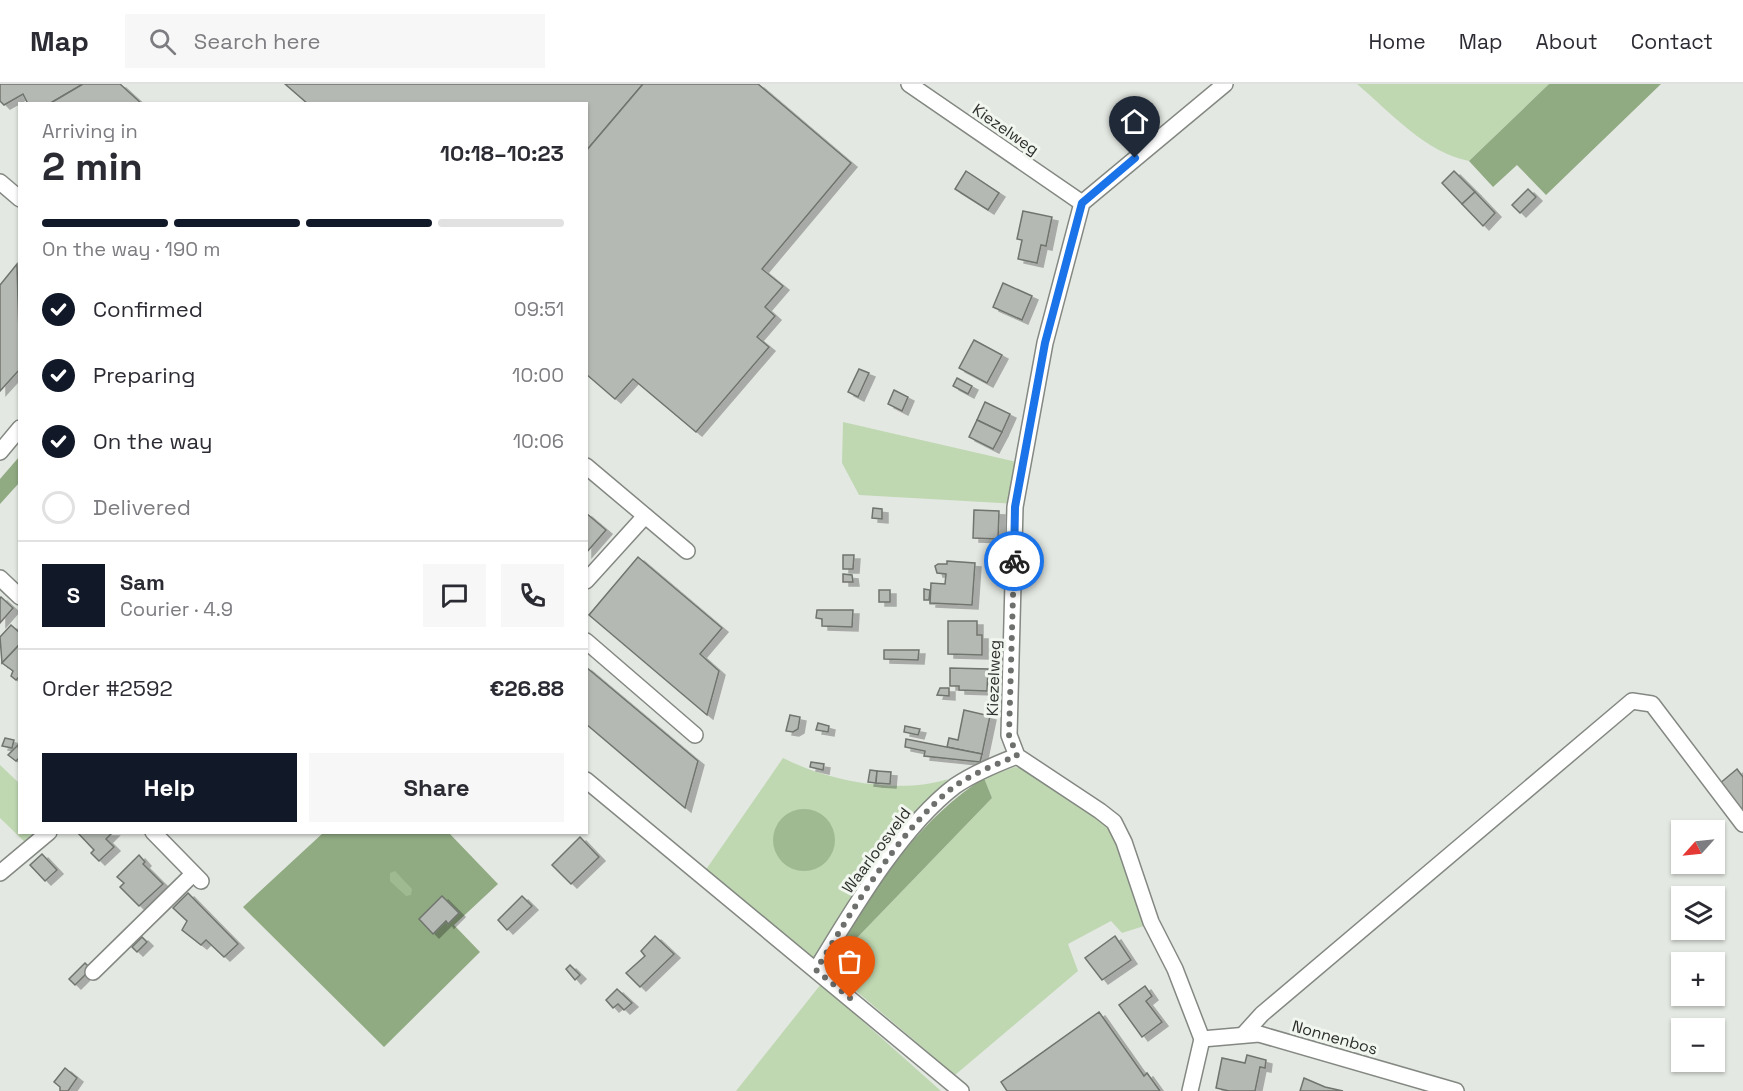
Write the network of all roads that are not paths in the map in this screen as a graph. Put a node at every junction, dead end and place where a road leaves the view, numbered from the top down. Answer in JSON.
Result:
{"nodes":[{"id":1,"x":909,"y":84,"type":"edge"},
{"id":2,"x":1225,"y":84,"type":"edge"},
{"id":3,"x":0,"y":182,"type":"edge"},
{"id":4,"x":18,"y":196,"type":"edge"},
{"id":5,"x":1082,"y":203,"type":"junction"},
{"id":6,"x":18,"y":430,"type":"edge"},
{"id":7,"x":0,"y":452,"type":"edge"},
{"id":8,"x":588,"y":468,"type":"edge"},
{"id":9,"x":645,"y":516,"type":"junction"},
{"id":10,"x":687,"y":551,"type":"dead end"},
{"id":11,"x":0,"y":578,"type":"edge"},
{"id":12,"x":588,"y":579,"type":"edge"},
{"id":13,"x":18,"y":595,"type":"edge"},
{"id":14,"x":588,"y":643,"type":"edge"},
{"id":15,"x":695,"y":735,"type":"dead end"},
{"id":16,"x":1017,"y":756,"type":"junction"},
{"id":17,"x":588,"y":782,"type":"edge"},
{"id":18,"x":1743,"y":824,"type":"edge"},
{"id":19,"x":47,"y":834,"type":"edge"},
{"id":20,"x":155,"y":834,"type":"edge"},
{"id":21,"x":0,"y":873,"type":"edge"},
{"id":22,"x":816,"y":970,"type":"junction"},
{"id":23,"x":93,"y":972,"type":"dead end"},
{"id":24,"x":1243,"y":1035,"type":"junction"},
{"id":25,"x":1202,"y":1039,"type":"junction"},
{"id":26,"x":961,"y":1091,"type":"edge"},
{"id":27,"x":1190,"y":1091,"type":"edge"},
{"id":28,"x":1456,"y":1091,"type":"edge"}],
"edges":[{"from":1,"to":5,"type":"street","name":"Kiezelweg"},
{"from":2,"to":5,"type":"street"},
{"from":3,"to":4,"type":"street"},
{"from":5,"to":16,"type":"street","name":"Kiezelweg"},
{"from":6,"to":7,"type":"street"},
{"from":8,"to":9,"type":"street"},
{"from":9,"to":10,"type":"street"},
{"from":9,"to":12,"type":"street"},
{"from":11,"to":13,"type":"street"},
{"from":14,"to":15,"type":"street"},
{"from":16,"to":22,"type":"street","name":"Waarloosveld"},
{"from":16,"to":25,"type":"street"},
{"from":17,"to":22,"type":"street"},
{"from":18,"to":24,"type":"street"},
{"from":19,"to":21,"type":"street"},
{"from":20,"to":23,"type":"street"},
{"from":22,"to":26,"type":"street"},
{"from":24,"to":25,"type":"street","name":"Nonnenbos"},
{"from":24,"to":28,"type":"street","name":"Nonnenbos"},
{"from":25,"to":27,"type":"street"}]}
